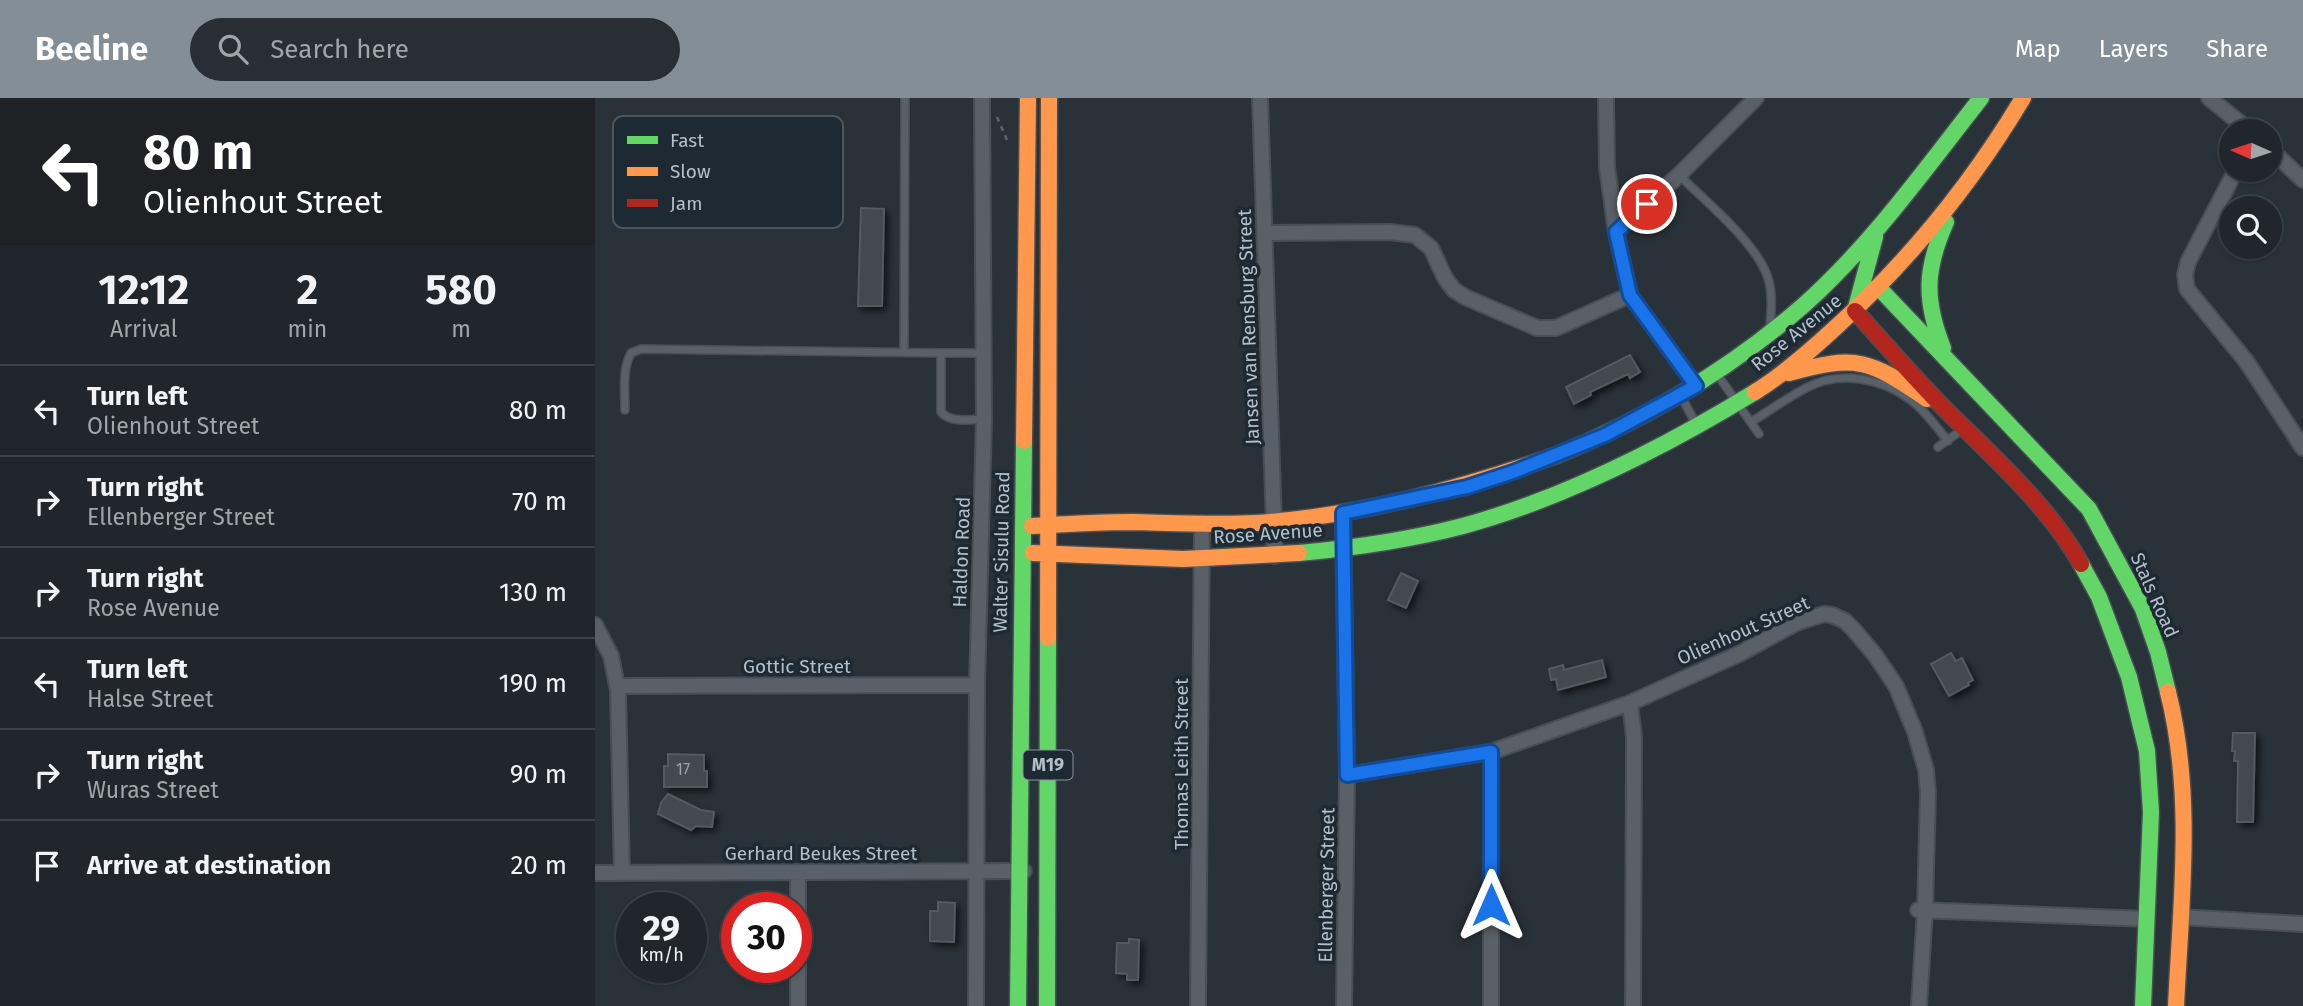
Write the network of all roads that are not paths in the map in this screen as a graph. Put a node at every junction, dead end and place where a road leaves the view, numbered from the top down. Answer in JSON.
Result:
{"nodes":[{"id":1,"x":905,"y":98,"type":"edge"},
{"id":2,"x":982,"y":98,"type":"edge"},
{"id":3,"x":1028,"y":98,"type":"edge"},
{"id":4,"x":1049,"y":98,"type":"edge"},
{"id":5,"x":1260,"y":98,"type":"edge"},
{"id":6,"x":1606,"y":98,"type":"edge"},
{"id":7,"x":1756,"y":98,"type":"edge"},
{"id":8,"x":1981,"y":98,"type":"edge"},
{"id":9,"x":2209,"y":98,"type":"edge"},
{"id":10,"x":2019,"y":99,"type":"edge"},
{"id":11,"x":2235,"y":119,"type":"edge"},
{"id":12,"x":2282,"y":160,"type":"edge"},
{"id":13,"x":1679,"y":175,"type":"junction"},
{"id":14,"x":2303,"y":180,"type":"edge"},
{"id":15,"x":2230,"y":182,"type":"edge"},
{"id":16,"x":1027,"y":184,"type":"junction"},
{"id":17,"x":1049,"y":184,"type":"junction"},
{"id":18,"x":1959,"y":195,"type":"junction"},
{"id":19,"x":1616,"y":232,"type":"junction"},
{"id":20,"x":1877,"y":232,"type":"junction"},
{"id":21,"x":1266,"y":233,"type":"junction"},
{"id":22,"x":1860,"y":286,"type":"junction"},
{"id":23,"x":1879,"y":288,"type":"junction"},
{"id":24,"x":1630,"y":295,"type":"junction"},
{"id":25,"x":1805,"y":304,"type":"junction"},
{"id":26,"x":1855,"y":311,"type":"junction"},
{"id":27,"x":1049,"y":329,"type":"junction"},
{"id":28,"x":1025,"y":330,"type":"junction"},
{"id":29,"x":1769,"y":335,"type":"junction"},
{"id":30,"x":904,"y":352,"type":"junction"},
{"id":31,"x":941,"y":353,"type":"junction"},
{"id":32,"x":983,"y":353,"type":"junction"},
{"id":33,"x":1949,"y":362,"type":"junction"},
{"id":34,"x":1717,"y":374,"type":"junction"},
{"id":35,"x":1782,"y":375,"type":"junction"},
{"id":36,"x":1696,"y":386,"type":"junction"},
{"id":37,"x":1680,"y":395,"type":"junction"},
{"id":38,"x":1737,"y":403,"type":"junction"},
{"id":39,"x":625,"y":411,"type":"dead end"},
{"id":40,"x":1952,"y":416,"type":"junction"},
{"id":41,"x":984,"y":419,"type":"junction"},
{"id":42,"x":1751,"y":422,"type":"junction"},
{"id":43,"x":1697,"y":425,"type":"junction"},
{"id":44,"x":1965,"y":428,"type":"junction"},
{"id":45,"x":1759,"y":434,"type":"dead end"},
{"id":46,"x":1948,"y":441,"type":"junction"},
{"id":47,"x":1938,"y":447,"type":"dead end"},
{"id":48,"x":2303,"y":448,"type":"edge"},
{"id":49,"x":1343,"y":513,"type":"junction"},
{"id":50,"x":1273,"y":522,"type":"junction"},
{"id":51,"x":1202,"y":523,"type":"junction"},
{"id":52,"x":1049,"y":525,"type":"junction"},
{"id":53,"x":1023,"y":526,"type":"junction"},
{"id":54,"x":1345,"y":549,"type":"junction"},
{"id":55,"x":1022,"y":553,"type":"junction"},
{"id":56,"x":1049,"y":555,"type":"junction"},
{"id":57,"x":1275,"y":556,"type":"junction"},
{"id":58,"x":1202,"y":559,"type":"junction"},
{"id":59,"x":2126,"y":616,"type":"junction"},
{"id":60,"x":595,"y":625,"type":"edge"},
{"id":61,"x":977,"y":685,"type":"junction"},
{"id":62,"x":617,"y":686,"type":"junction"},
{"id":63,"x":1020,"y":688,"type":"junction"},
{"id":64,"x":1048,"y":689,"type":"junction"},
{"id":65,"x":1630,"y":703,"type":"junction"},
{"id":66,"x":1491,"y":752,"type":"junction"},
{"id":67,"x":1347,"y":775,"type":"junction"},
{"id":68,"x":1048,"y":869,"type":"junction"},
{"id":69,"x":798,"y":872,"type":"junction"},
{"id":70,"x":978,"y":872,"type":"junction"},
{"id":71,"x":1019,"y":872,"type":"junction"},
{"id":72,"x":595,"y":873,"type":"edge"},
{"id":73,"x":622,"y":873,"type":"junction"},
{"id":74,"x":2165,"y":897,"type":"junction"},
{"id":75,"x":1921,"y":910,"type":"junction"},
{"id":76,"x":2181,"y":917,"type":"junction"},
{"id":77,"x":2147,"y":919,"type":"junction"},
{"id":78,"x":2303,"y":924,"type":"edge"},
{"id":79,"x":2163,"y":937,"type":"junction"},
{"id":80,"x":798,"y":1006,"type":"edge"},
{"id":81,"x":976,"y":1006,"type":"edge"},
{"id":82,"x":1017,"y":1006,"type":"edge"},
{"id":83,"x":1047,"y":1006,"type":"edge"},
{"id":84,"x":1198,"y":1006,"type":"edge"},
{"id":85,"x":1344,"y":1006,"type":"edge"},
{"id":86,"x":1491,"y":1006,"type":"edge"},
{"id":87,"x":1633,"y":1006,"type":"edge"},
{"id":88,"x":1919,"y":1006,"type":"edge"},
{"id":89,"x":2143,"y":1006,"type":"edge"},
{"id":90,"x":2176,"y":1006,"type":"edge"}],
"edges":[{"from":1,"to":30,"type":"lane"},
{"from":2,"to":32,"type":"street","name":"Haldon Road"},
{"from":3,"to":16,"type":"main road","name":"Walter Sisulu Road","number":"M19"},
{"from":4,"to":17,"type":"main road","number":"M19"},
{"from":5,"to":21,"type":"street","name":"Jansen van Rensburg Street"},
{"from":6,"to":19,"type":"street"},
{"from":7,"to":13,"type":"street"},
{"from":8,"to":20,"type":"main road","name":"Rose Avenue"},
{"from":9,"to":11,"type":"street"},
{"from":10,"to":18,"type":"main road","name":"Rose Avenue"},
{"from":12,"to":14,"type":"street"},
{"from":13,"to":19,"type":"street"},
{"from":13,"to":29,"type":"lane"},
{"from":15,"to":48,"type":"street"},
{"from":16,"to":17,"type":"main road"},
{"from":16,"to":28,"type":"main road","name":"Walter Sisulu Road","number":"M19"},
{"from":17,"to":27,"type":"main road","number":"M19"},
{"from":18,"to":23,"type":"main road","name":"Rose Avenue"},
{"from":18,"to":33,"type":"main road"},
{"from":19,"to":24,"type":"street"},
{"from":20,"to":22,"type":"main road"},
{"from":20,"to":25,"type":"main road","name":"Rose Avenue"},
{"from":21,"to":24,"type":"street"},
{"from":21,"to":50,"type":"street","name":"Jansen van Rensburg Street"},
{"from":22,"to":23,"type":"main road"},
{"from":22,"to":25,"type":"main road"},
{"from":22,"to":26,"type":"main road"},
{"from":23,"to":26,"type":"main road","name":"Rose Avenue"},
{"from":23,"to":33,"type":"main road","name":"Stals Road"},
{"from":24,"to":36,"type":"street"},
{"from":25,"to":29,"type":"main road","name":"Rose Avenue"},
{"from":26,"to":35,"type":"main road","name":"Rose Avenue"},
{"from":26,"to":40,"type":"main road","name":"Stals Road"},
{"from":27,"to":28,"type":"main road"},
{"from":27,"to":52,"type":"main road","number":"M19"},
{"from":28,"to":53,"type":"main road","name":"Walter Sisulu Road","number":"M19"},
{"from":29,"to":34,"type":"main road","name":"Rose Avenue"},
{"from":30,"to":31,"type":"lane"},
{"from":30,"to":39,"type":"lane"},
{"from":31,"to":32,"type":"lane"},
{"from":31,"to":41,"type":"lane"},
{"from":32,"to":41,"type":"street","name":"Haldon Road"},
{"from":33,"to":59,"type":"main road","name":"Stals Road"},
{"from":34,"to":36,"type":"main road","name":"Rose Avenue"},
{"from":34,"to":38,"type":"lane"},
{"from":35,"to":38,"type":"main road","name":"Rose Avenue"},
{"from":35,"to":40,"type":"main road"},
{"from":36,"to":37,"type":"main road","name":"Rose Avenue"},
{"from":37,"to":43,"type":"lane"},
{"from":37,"to":49,"type":"main road","name":"Rose Avenue"},
{"from":38,"to":42,"type":"lane"},
{"from":38,"to":43,"type":"main road","name":"Rose Avenue"},
{"from":40,"to":44,"type":"main road","name":"Stals Road"},
{"from":41,"to":61,"type":"street","name":"Haldon Road"},
{"from":42,"to":45,"type":"lane"},
{"from":42,"to":46,"type":"lane"},
{"from":43,"to":54,"type":"main road","name":"Rose Avenue"},
{"from":44,"to":46,"type":"lane"},
{"from":44,"to":59,"type":"main road","name":"Stals Road"},
{"from":46,"to":47,"type":"lane"},
{"from":49,"to":50,"type":"main road","name":"Rose Avenue"},
{"from":49,"to":54,"type":"street","name":"Ellenberger Street"},
{"from":50,"to":51,"type":"main road","name":"Rose Avenue"},
{"from":50,"to":57,"type":"street","name":"Jansen van Rensburg Street"},
{"from":51,"to":52,"type":"main road","name":"Rose Avenue"},
{"from":51,"to":58,"type":"street","name":"Thomas Leith Street"},
{"from":52,"to":53,"type":"main road","name":"Rose Avenue"},
{"from":52,"to":56,"type":"main road","number":"M19"},
{"from":53,"to":55,"type":"main road","name":"Walter Sisulu Road","number":"M19"},
{"from":54,"to":57,"type":"main road","name":"Rose Avenue"},
{"from":54,"to":67,"type":"street","name":"Ellenberger Street"},
{"from":55,"to":56,"type":"main road","name":"Rose Avenue"},
{"from":55,"to":63,"type":"main road","name":"Walter Sisulu Road","number":"M19"},
{"from":56,"to":58,"type":"main road","name":"Rose Avenue"},
{"from":56,"to":64,"type":"main road","number":"M19"},
{"from":57,"to":58,"type":"main road","name":"Rose Avenue"},
{"from":58,"to":84,"type":"street","name":"Thomas Leith Street"},
{"from":59,"to":74,"type":"main road","name":"Stals Road"},
{"from":59,"to":74,"type":"main road","name":"Stals Road"},
{"from":60,"to":62,"type":"street"},
{"from":61,"to":62,"type":"street","name":"Gottic Street"},
{"from":61,"to":70,"type":"street","name":"Haldon Road"},
{"from":62,"to":73,"type":"street"},
{"from":63,"to":64,"type":"main road"},
{"from":63,"to":71,"type":"main road","name":"Walter Sisulu Road","number":"M19"},
{"from":64,"to":68,"type":"main road","number":"M19"},
{"from":65,"to":66,"type":"street","name":"Olienhout Street"},
{"from":65,"to":75,"type":"street","name":"Olienhout Street"},
{"from":65,"to":87,"type":"street"},
{"from":66,"to":67,"type":"street","name":"Olienhout Street"},
{"from":66,"to":86,"type":"street"},
{"from":67,"to":85,"type":"street","name":"Ellenberger Street"},
{"from":68,"to":71,"type":"street","name":"Gerhard Beukes Street"},
{"from":68,"to":83,"type":"main road","number":"M19"},
{"from":69,"to":70,"type":"street","name":"Gerhard Beukes Street"},
{"from":69,"to":73,"type":"street","name":"Gerhard Beukes Street"},
{"from":69,"to":80,"type":"street"},
{"from":70,"to":71,"type":"street","name":"Gerhard Beukes Street"},
{"from":70,"to":81,"type":"street","name":"Haldon Road"},
{"from":71,"to":82,"type":"main road","name":"Walter Sisulu Road","number":"M19"},
{"from":72,"to":73,"type":"street","name":"Gerhard Beukes Street"},
{"from":74,"to":76,"type":"main road","name":"Stals Road"},
{"from":74,"to":77,"type":"main road","name":"Stals Road"},
{"from":75,"to":77,"type":"street"},
{"from":75,"to":88,"type":"street","name":"Olienhout Street"},
{"from":76,"to":78,"type":"street"},
{"from":76,"to":79,"type":"main road","name":"Stals Road"},
{"from":77,"to":79,"type":"main road","name":"Stals Road"},
{"from":79,"to":89,"type":"main road","name":"Stals Road"},
{"from":79,"to":90,"type":"main road","name":"Stals Road"}]}
